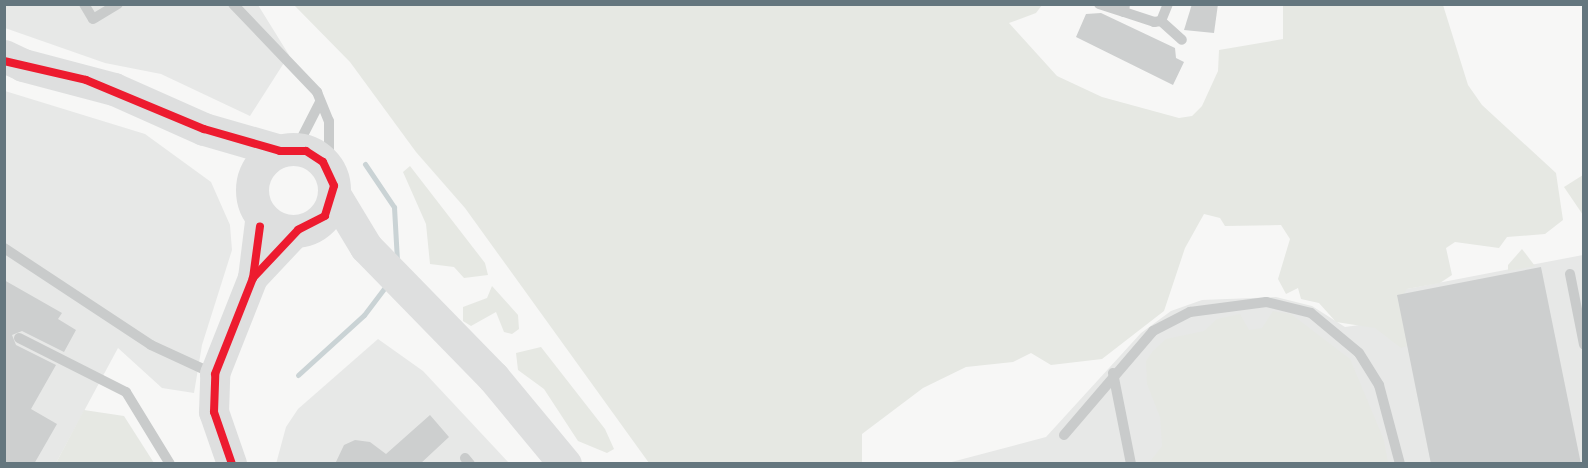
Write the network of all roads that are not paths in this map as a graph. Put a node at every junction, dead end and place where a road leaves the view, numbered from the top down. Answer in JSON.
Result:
{"nodes":[{"id":1,"x":84,"y":4,"type":"edge"},
{"id":2,"x":118,"y":4,"type":"edge"},
{"id":3,"x":233,"y":4,"type":"edge"},
{"id":4,"x":1100,"y":4,"type":"edge"},
{"id":5,"x":1168,"y":4,"type":"edge"},
{"id":6,"x":1124,"y":8,"type":"edge"},
{"id":7,"x":1161,"y":21,"type":"junction"},
{"id":8,"x":1182,"y":40,"type":"dead end"},
{"id":9,"x":11,"y":61,"type":"edge"},
{"id":10,"x":320,"y":102,"type":"junction"},
{"id":11,"x":204,"y":129,"type":"junction"},
{"id":12,"x":288,"y":150,"type":"junction"},
{"id":13,"x":331,"y":183,"type":"junction"},
{"id":14,"x":257,"y":201,"type":"junction"},
{"id":15,"x":307,"y":227,"type":"junction"},
{"id":16,"x":366,"y":247,"type":"junction"},
{"id":17,"x":4,"y":248,"type":"edge"},
{"id":18,"x":1570,"y":274,"type":"dead end"},
{"id":19,"x":253,"y":278,"type":"junction"},
{"id":20,"x":19,"y":338,"type":"dead end"},
{"id":21,"x":1584,"y":345,"type":"edge"},
{"id":22,"x":1113,"y":373,"type":"junction"},
{"id":23,"x":214,"y":374,"type":"junction"},
{"id":24,"x":1064,"y":435,"type":"dead end"},
{"id":25,"x":170,"y":464,"type":"edge"},
{"id":26,"x":232,"y":464,"type":"edge"},
{"id":27,"x":565,"y":464,"type":"edge"},
{"id":28,"x":1131,"y":464,"type":"edge"},
{"id":29,"x":1400,"y":464,"type":"edge"}],
"edges":[{"from":1,"to":2,"type":"lane"},
{"from":3,"to":10,"type":"lane"},
{"from":4,"to":6,"type":"lane"},
{"from":5,"to":7,"type":"lane"},
{"from":6,"to":7,"type":"lane"},
{"from":7,"to":8,"type":"lane"},
{"from":9,"to":11,"type":"main road"},
{"from":10,"to":12,"type":"lane"},
{"from":10,"to":13,"type":"lane"},
{"from":11,"to":12,"type":"main road"},
{"from":11,"to":14,"type":"main road"},
{"from":12,"to":13,"type":"main road"},
{"from":12,"to":14,"type":"main road"},
{"from":13,"to":15,"type":"main road"},
{"from":13,"to":16,"type":"main road"},
{"from":14,"to":15,"type":"main road"},
{"from":14,"to":19,"type":"street"},
{"from":15,"to":16,"type":"main road"},
{"from":15,"to":19,"type":"street"},
{"from":16,"to":27,"type":"main road"},
{"from":17,"to":23,"type":"lane"},
{"from":18,"to":21,"type":"lane"},
{"from":19,"to":23,"type":"street"},
{"from":20,"to":25,"type":"lane"},
{"from":22,"to":24,"type":"lane"},
{"from":22,"to":28,"type":"lane"},
{"from":22,"to":29,"type":"lane"},
{"from":23,"to":26,"type":"street"}]}
